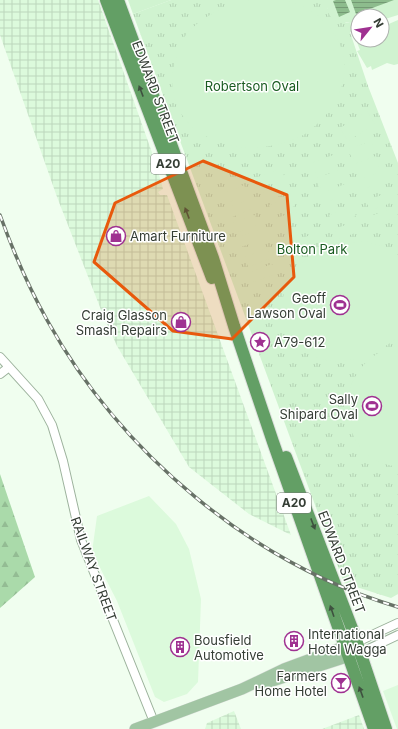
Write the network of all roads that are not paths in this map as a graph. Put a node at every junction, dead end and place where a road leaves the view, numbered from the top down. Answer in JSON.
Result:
{"nodes":[{"id":1,"x":106,"y":0,"type":"edge"},
{"id":2,"x":118,"y":0,"type":"edge"},
{"id":3,"x":234,"y":326,"type":"junction"},
{"id":4,"x":0,"y":357,"type":"edge"},
{"id":5,"x":245,"y":359,"type":"junction"},
{"id":6,"x":8,"y":368,"type":"junction"},
{"id":7,"x":0,"y":374,"type":"edge"},
{"id":8,"x":398,"y":623,"type":"edge"},
{"id":9,"x":398,"y":635,"type":"edge"},
{"id":10,"x":358,"y":648,"type":"junction"},
{"id":11,"x":346,"y":652,"type":"junction"},
{"id":12,"x":154,"y":722,"type":"junction"},
{"id":13,"x":135,"y":729,"type":"edge"},
{"id":14,"x":374,"y":729,"type":"edge"},
{"id":15,"x":386,"y":729,"type":"edge"}],
"edges":[{"from":3,"to":1,"type":"highway","name":"EDWARD STREET","number":"A20","one_way":true},
{"from":2,"to":3,"type":"highway","name":"EDWARD STREET","number":"A20"},
{"from":3,"to":5,"type":"highway","name":"EDWARD STREET","number":"A20"},
{"from":4,"to":6,"type":"street","name":"RAILWAY STREET"},
{"from":5,"to":10,"type":"highway","name":"EDWARD STREET","number":"A20","one_way":true},
{"from":11,"to":5,"type":"highway","name":"EDWARD STREET","number":"A20","one_way":true},
{"from":6,"to":7,"type":"street"},
{"from":6,"to":12,"type":"street","name":"RAILWAY STREET"},
{"from":8,"to":10,"type":"street"},
{"from":9,"to":10,"type":"street"},
{"from":10,"to":11,"type":"main road"},
{"from":10,"to":15,"type":"highway","number":"A20"},
{"from":11,"to":12,"type":"main road"},
{"from":14,"to":11,"type":"highway","number":"A20","one_way":true},
{"from":12,"to":13,"type":"main road"}]}
